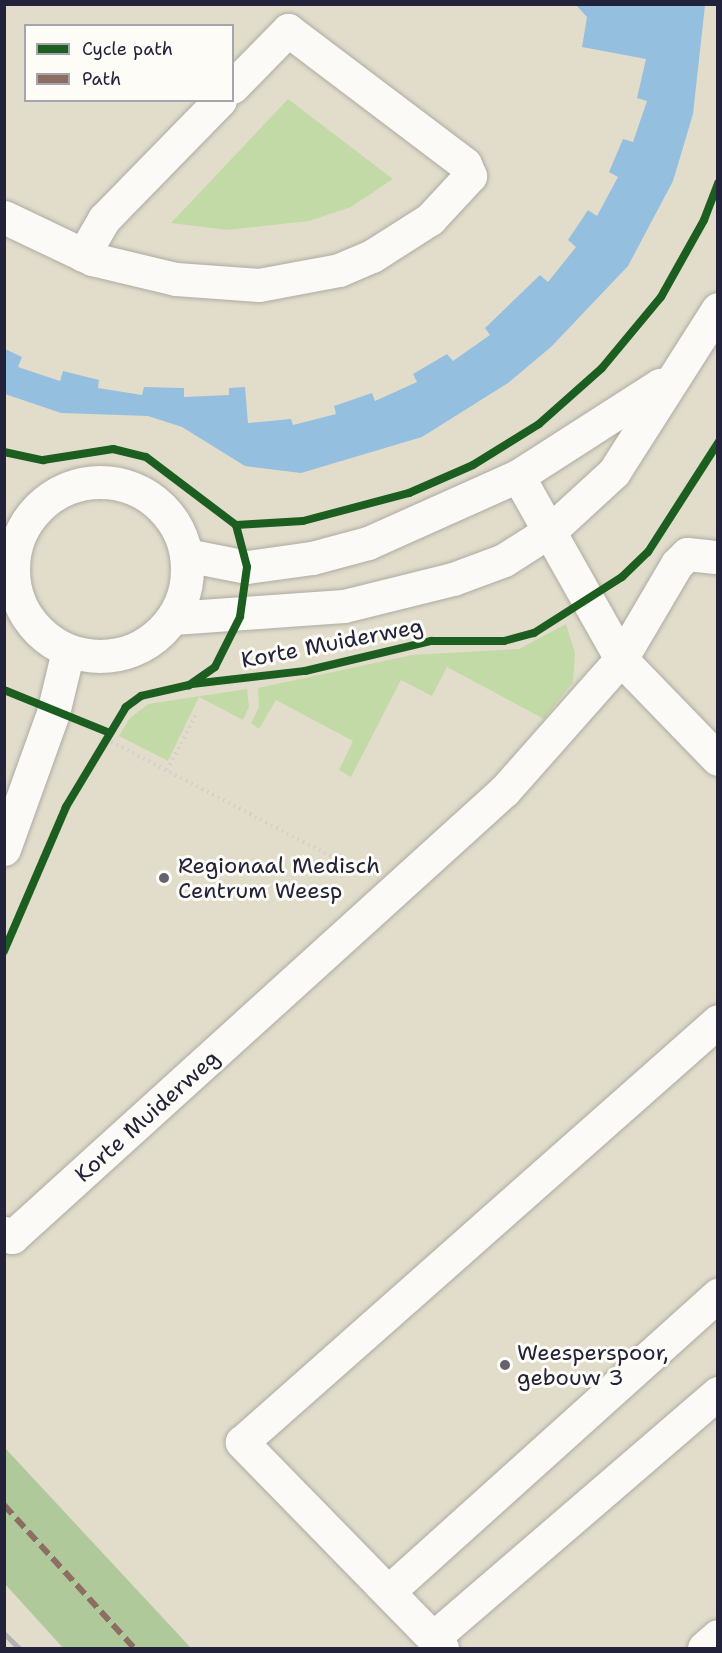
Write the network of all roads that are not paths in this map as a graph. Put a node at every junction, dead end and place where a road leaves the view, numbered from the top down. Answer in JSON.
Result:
{"nodes":[{"id":1,"x":234,"y":85,"type":"edge"},
{"id":2,"x":218,"y":102,"type":"edge"},
{"id":3,"x":4,"y":217,"type":"edge"},
{"id":4,"x":83,"y":255,"type":"junction"},
{"id":5,"x":717,"y":309,"type":"edge"},
{"id":6,"x":669,"y":378,"type":"junction"},
{"id":7,"x":518,"y":476,"type":"junction"},
{"id":8,"x":16,"y":515,"type":"edge"},
{"id":9,"x":551,"y":530,"type":"junction"},
{"id":10,"x":186,"y":555,"type":"junction"},
{"id":11,"x":717,"y":557,"type":"edge"},
{"id":12,"x":8,"y":571,"type":"edge"},
{"id":13,"x":173,"y":618,"type":"junction"},
{"id":14,"x":68,"y":651,"type":"junction"},
{"id":15,"x":621,"y":659,"type":"junction"},
{"id":16,"x":717,"y":759,"type":"edge"},
{"id":17,"x":4,"y":849,"type":"edge"},
{"id":18,"x":717,"y":1021,"type":"edge"},
{"id":19,"x":4,"y":1233,"type":"edge"},
{"id":20,"x":717,"y":1295,"type":"edge"},
{"id":21,"x":717,"y":1393,"type":"edge"},
{"id":22,"x":389,"y":1591,"type":"junction"},
{"id":23,"x":717,"y":1636,"type":"edge"},
{"id":24,"x":437,"y":1643,"type":"edge"},
{"id":25,"x":704,"y":1648,"type":"edge"}],
"edges":[{"from":1,"to":4,"type":"main road"},
{"from":2,"to":4,"type":"main road"},
{"from":3,"to":4,"type":"main road"},
{"from":5,"to":6,"type":"main road","name":"Korte Muiderweg"},
{"from":6,"to":7,"type":"main road","name":"Korte Muiderweg"},
{"from":6,"to":9,"type":"main road","name":"Korte Muiderweg"},
{"from":7,"to":9,"type":"main road"},
{"from":7,"to":10,"type":"main road","name":"Korte Muiderweg"},
{"from":8,"to":10,"type":"main road"},
{"from":8,"to":12,"type":"main road"},
{"from":9,"to":13,"type":"main road","name":"Korte Muiderweg"},
{"from":9,"to":15,"type":"main road"},
{"from":10,"to":13,"type":"main road"},
{"from":11,"to":15,"type":"main road","name":"Korte Muiderweg"},
{"from":12,"to":14,"type":"main road"},
{"from":13,"to":14,"type":"main road"},
{"from":14,"to":17,"type":"main road"},
{"from":15,"to":16,"type":"main road"},
{"from":15,"to":19,"type":"main road","name":"Korte Muiderweg"},
{"from":18,"to":22,"type":"main road"},
{"from":20,"to":22,"type":"main road"},
{"from":21,"to":24,"type":"main road"},
{"from":22,"to":24,"type":"main road"},
{"from":23,"to":25,"type":"main road"}]}
